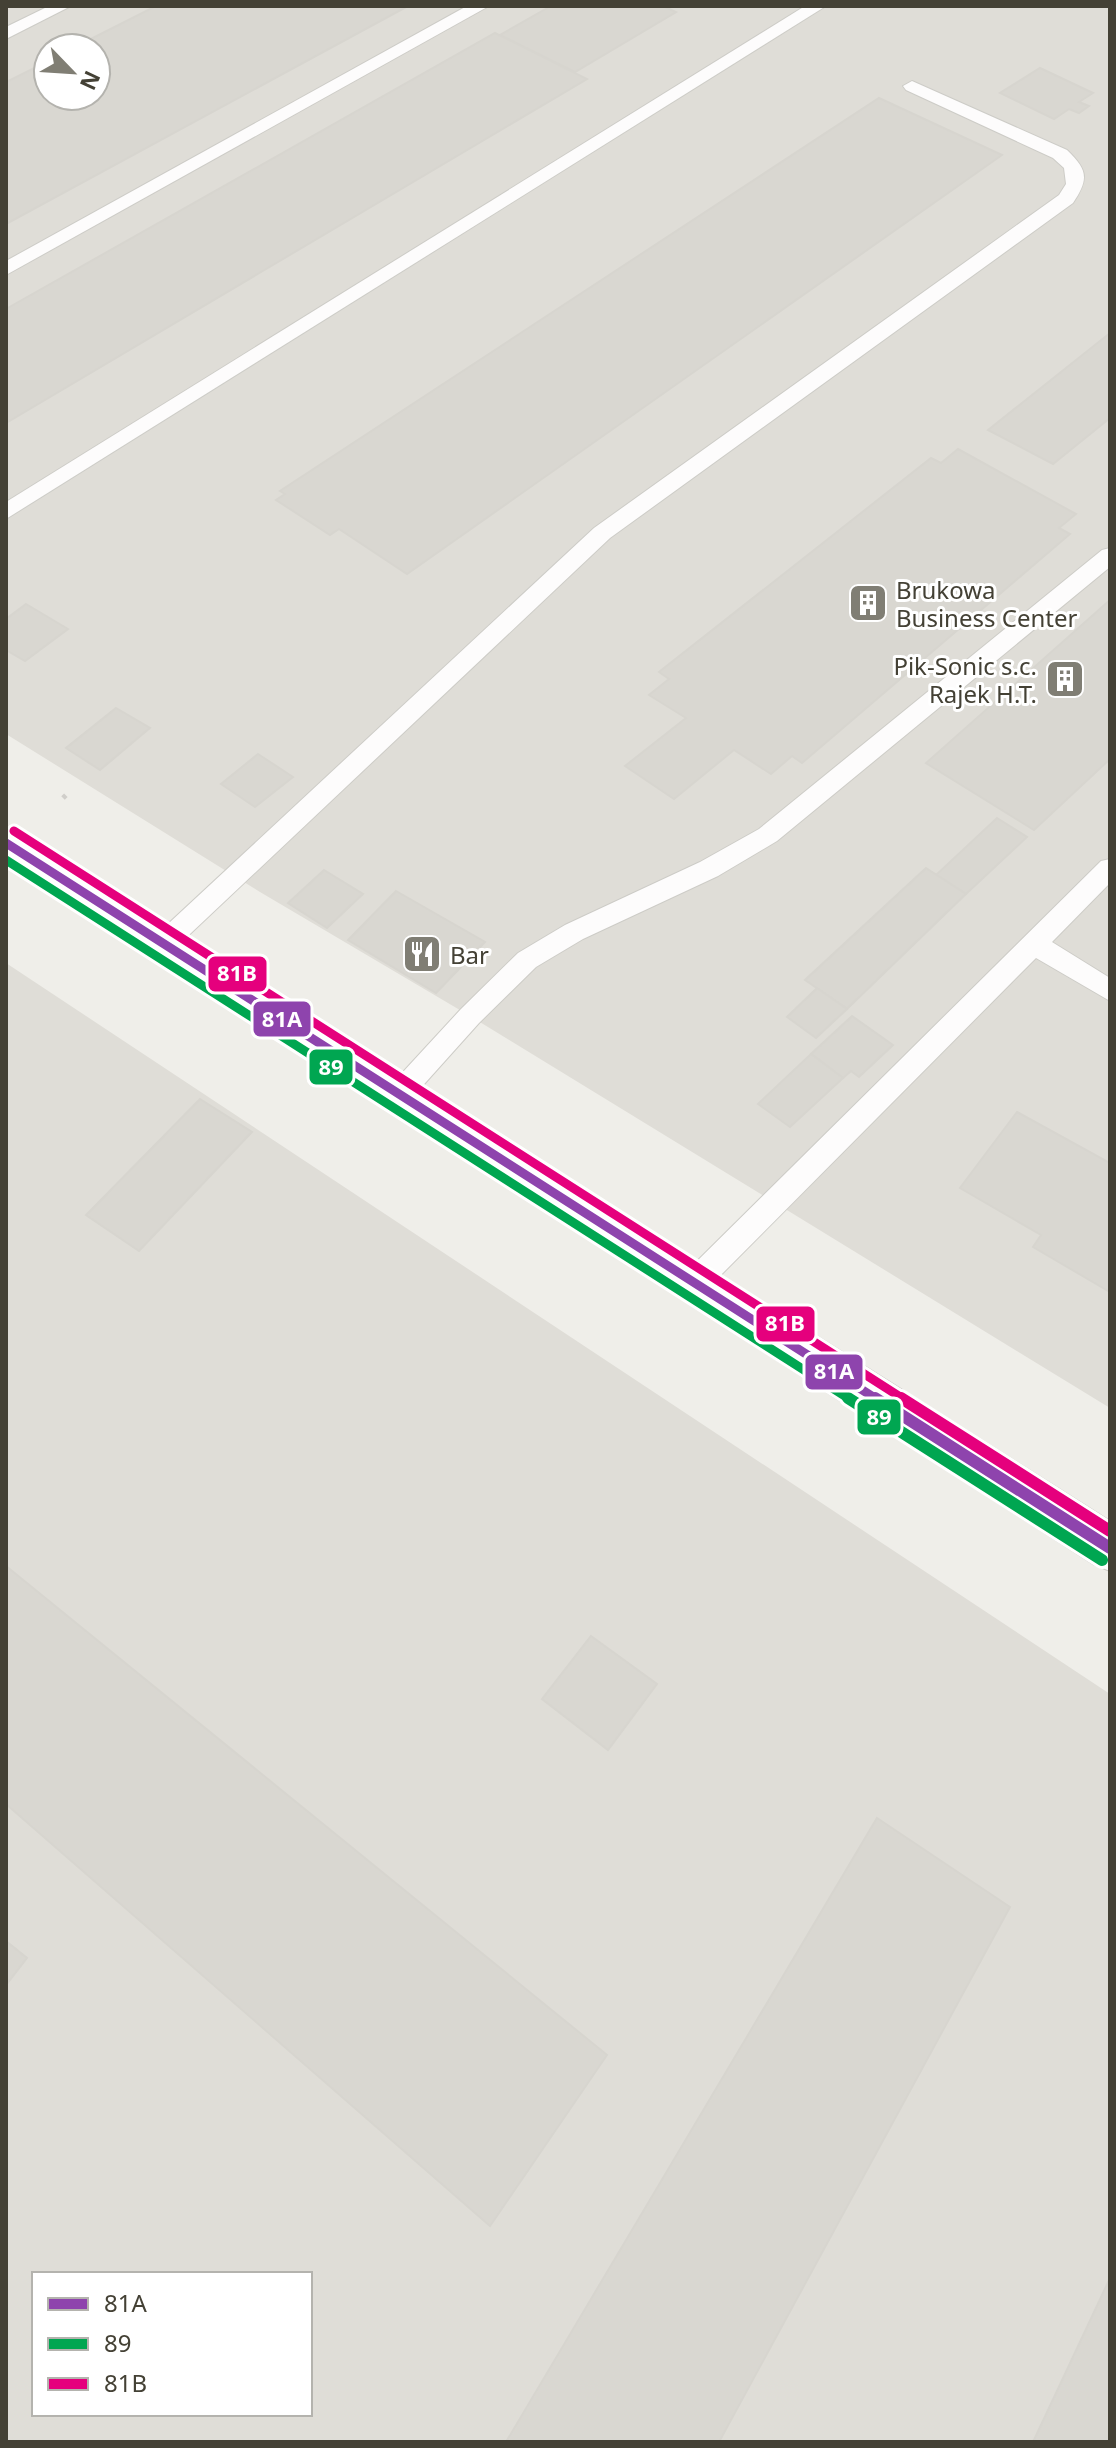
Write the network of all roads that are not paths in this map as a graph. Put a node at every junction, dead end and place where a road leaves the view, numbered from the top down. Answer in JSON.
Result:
{"nodes":[{"id":1,"x":62,"y":6,"type":"edge"},
{"id":2,"x":480,"y":6,"type":"edge"},
{"id":3,"x":817,"y":6,"type":"edge"},
{"id":4,"x":6,"y":34,"type":"edge"},
{"id":5,"x":912,"y":86,"type":"dead end"},
{"id":6,"x":6,"y":269,"type":"edge"},
{"id":7,"x":6,"y":512,"type":"edge"},
{"id":8,"x":1110,"y":555,"type":"edge"},
{"id":9,"x":6,"y":843,"type":"edge"},
{"id":10,"x":1110,"y":868,"type":"edge"},
{"id":11,"x":164,"y":943,"type":"junction"},
{"id":12,"x":1034,"y":944,"type":"junction"},
{"id":13,"x":1110,"y":991,"type":"edge"},
{"id":14,"x":400,"y":1093,"type":"junction"},
{"id":15,"x":695,"y":1282,"type":"junction"},
{"id":16,"x":1110,"y":1548,"type":"edge"}],
"edges":[{"from":1,"to":4,"type":"lane"},
{"from":2,"to":6,"type":"lane"},
{"from":3,"to":7,"type":"lane"},
{"from":5,"to":11,"type":"lane"},
{"from":8,"to":14,"type":"lane"},
{"from":9,"to":11,"type":"street"},
{"from":10,"to":12,"type":"lane"},
{"from":11,"to":14,"type":"street"},
{"from":12,"to":13,"type":"lane"},
{"from":12,"to":15,"type":"lane"},
{"from":14,"to":15,"type":"street"},
{"from":15,"to":16,"type":"street"}]}
